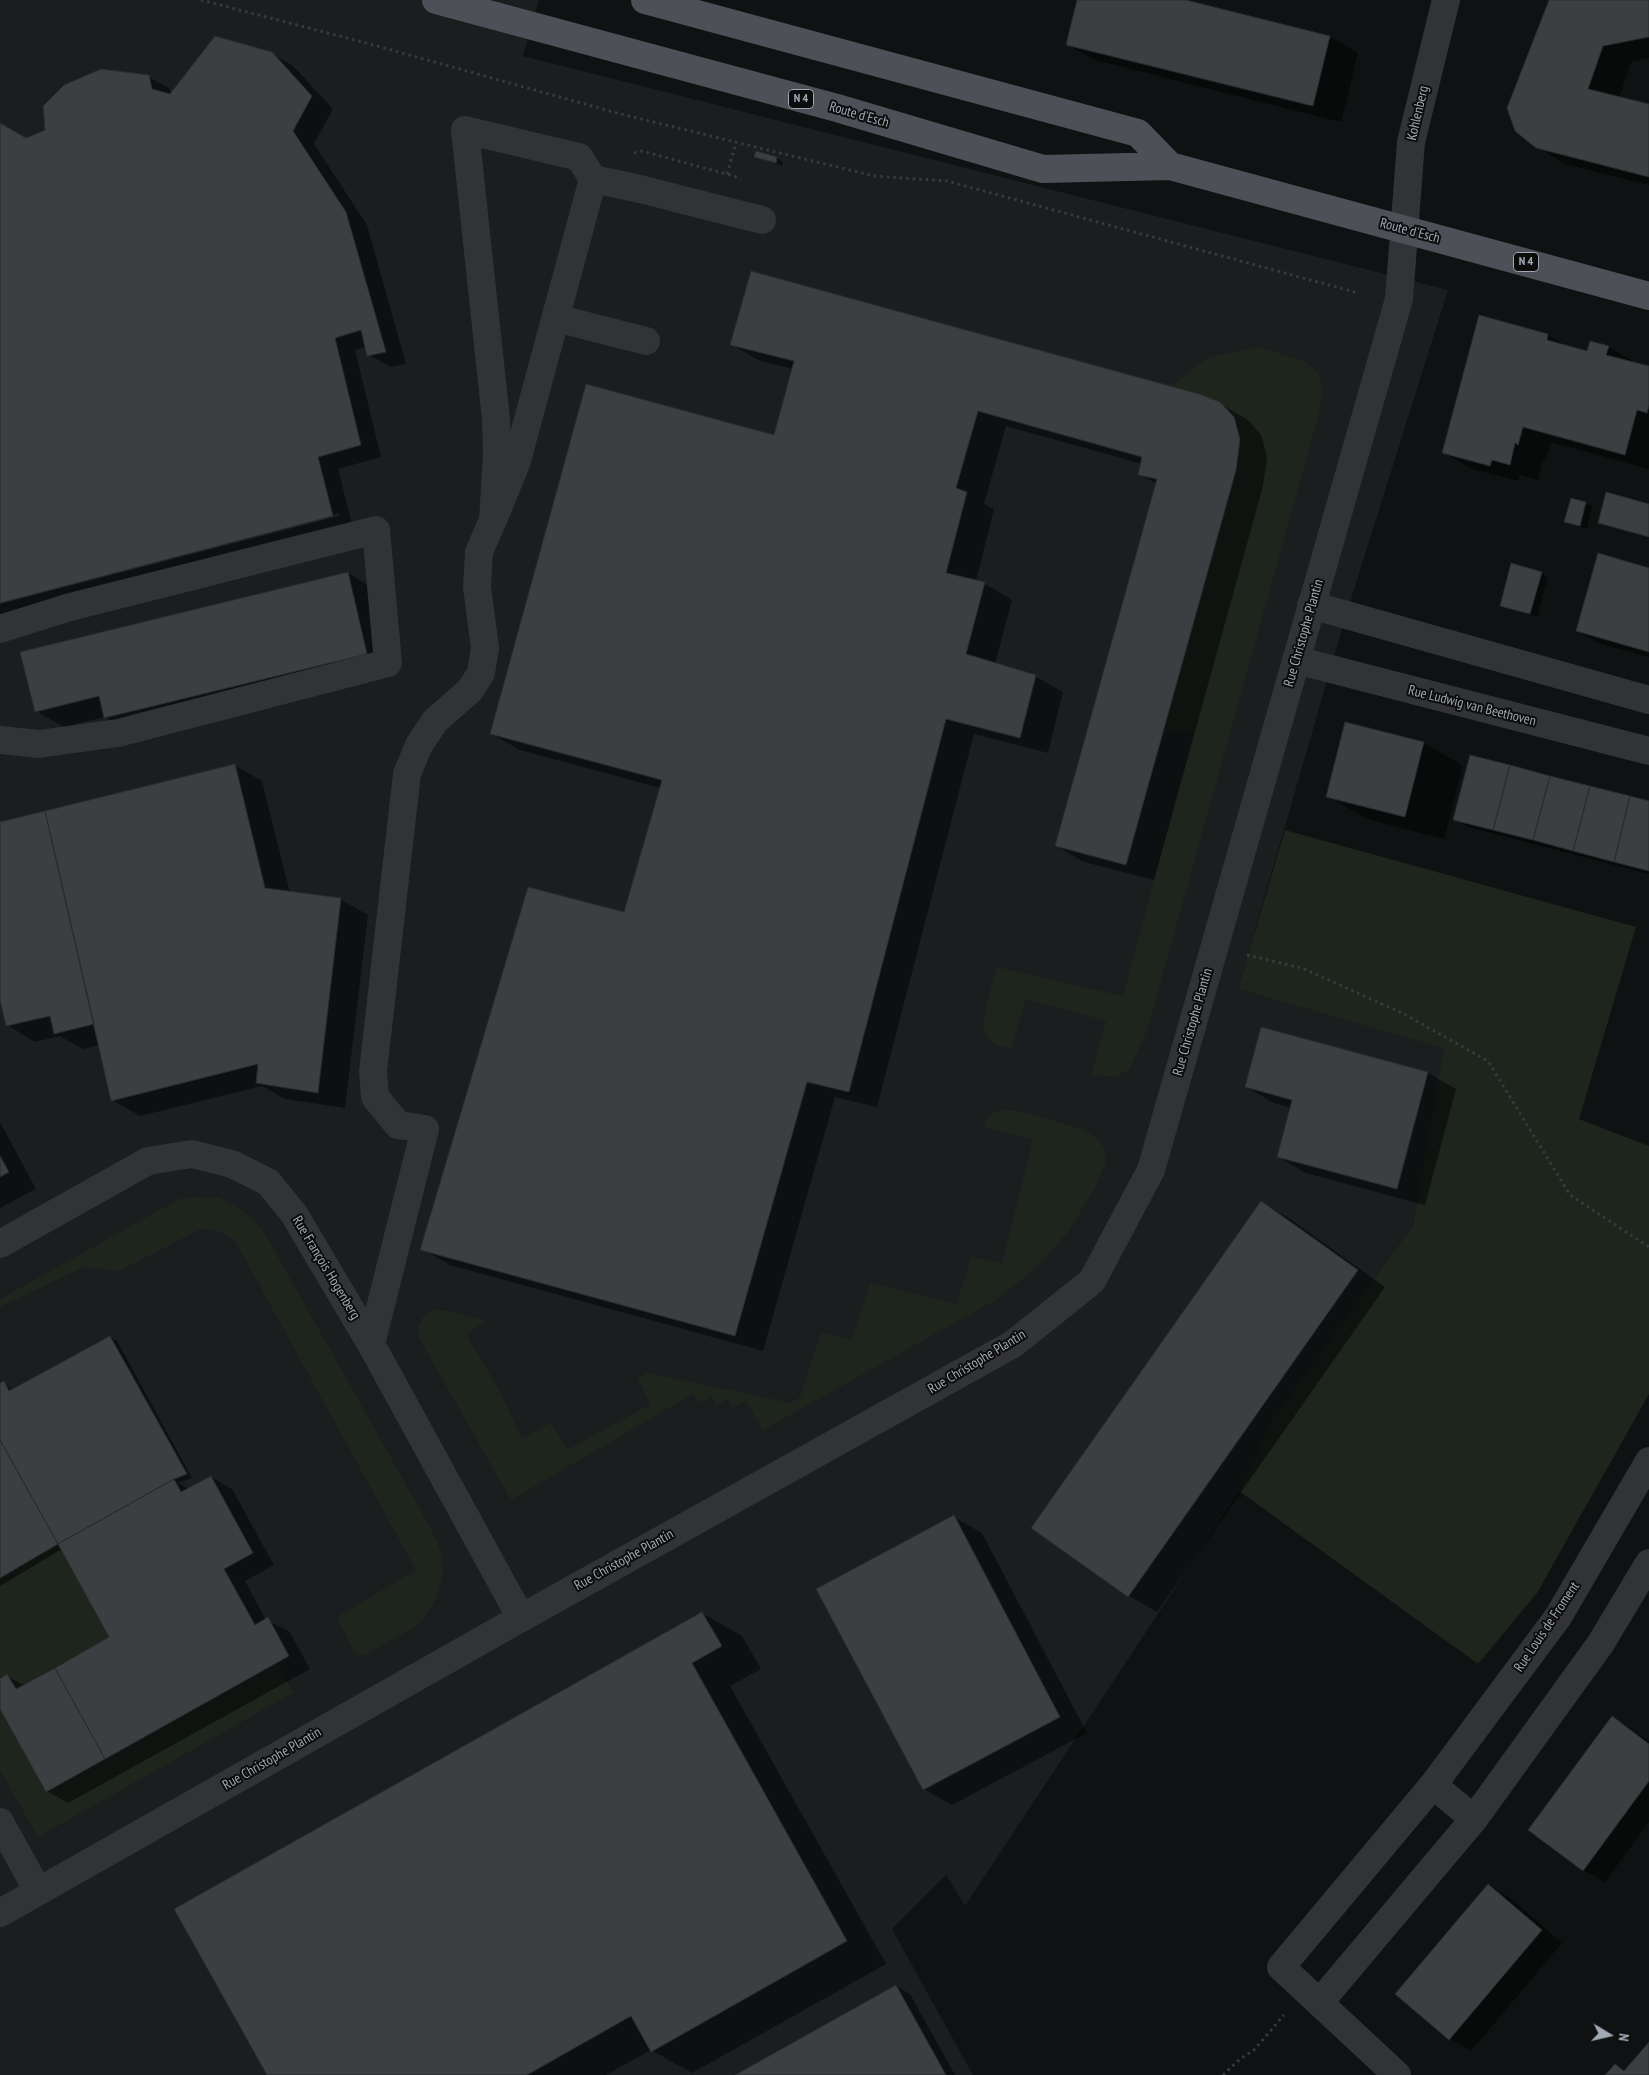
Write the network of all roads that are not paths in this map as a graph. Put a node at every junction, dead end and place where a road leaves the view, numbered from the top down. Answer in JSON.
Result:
{"nodes":[{"id":1,"x":436,"y":0,"type":"edge"},
{"id":2,"x":645,"y":0,"type":"edge"},
{"id":3,"x":1446,"y":0,"type":"edge"},
{"id":4,"x":1170,"y":166,"type":"junction"},
{"id":5,"x":593,"y":179,"type":"junction"},
{"id":6,"x":762,"y":220,"type":"dead end"},
{"id":7,"x":1403,"y":229,"type":"junction"},
{"id":8,"x":1649,"y":296,"type":"edge"},
{"id":9,"x":556,"y":318,"type":"junction"},
{"id":10,"x":646,"y":341,"type":"dead end"},
{"id":11,"x":493,"y":520,"type":"junction"},
{"id":12,"x":1311,"y":605,"type":"junction"},
{"id":13,"x":0,"y":629,"type":"edge"},
{"id":14,"x":1296,"y":660,"type":"junction"},
{"id":15,"x":1649,"y":700,"type":"edge"},
{"id":16,"x":0,"y":740,"type":"edge"},
{"id":17,"x":1649,"y":751,"type":"edge"},
{"id":18,"x":0,"y":1244,"type":"edge"},
{"id":19,"x":371,"y":1344,"type":"junction"},
{"id":20,"x":1649,"y":1462,"type":"edge"},
{"id":21,"x":1649,"y":1563,"type":"edge"},
{"id":22,"x":521,"y":1618,"type":"junction"},
{"id":23,"x":1433,"y":1785,"type":"junction"},
{"id":24,"x":1474,"y":1818,"type":"junction"},
{"id":25,"x":0,"y":1822,"type":"edge"},
{"id":26,"x":38,"y":1891,"type":"junction"},
{"id":27,"x":0,"y":1913,"type":"edge"},
{"id":28,"x":1313,"y":1996,"type":"junction"},
{"id":29,"x":1397,"y":2075,"type":"edge"}],
"edges":[{"from":1,"to":4,"type":"main road","name":"Route d'Esch","number":"N 4"},
{"from":2,"to":4,"type":"main road"},
{"from":3,"to":7,"type":"street","name":"Kohlenberg"},
{"from":4,"to":7,"type":"main road","name":"Route d'Esch","number":"N 4"},
{"from":5,"to":6,"type":"street"},
{"from":5,"to":9,"type":"street"},
{"from":5,"to":11,"type":"street"},
{"from":7,"to":8,"type":"main road","name":"Route d'Esch","number":"N 4"},
{"from":7,"to":12,"type":"street","name":"Rue Christophe Plantin"},
{"from":9,"to":10,"type":"street"},
{"from":9,"to":11,"type":"street"},
{"from":11,"to":19,"type":"street"},
{"from":12,"to":14,"type":"street","name":"Rue Christophe Plantin"},
{"from":12,"to":15,"type":"street"},
{"from":13,"to":16,"type":"street"},
{"from":14,"to":17,"type":"street","name":"Rue Ludwig van Beethoven"},
{"from":14,"to":22,"type":"street","name":"Rue Christophe Plantin"},
{"from":18,"to":19,"type":"street","name":"Rue François Hogenberg"},
{"from":19,"to":22,"type":"street","name":"Rue François Hogenberg"},
{"from":20,"to":23,"type":"street","name":"Rue Louis de Froment"},
{"from":21,"to":24,"type":"street"},
{"from":22,"to":26,"type":"street","name":"Rue Christophe Plantin"},
{"from":23,"to":24,"type":"street"},
{"from":23,"to":28,"type":"street","name":"Rue Louis de Froment"},
{"from":24,"to":28,"type":"street"},
{"from":25,"to":26,"type":"street"},
{"from":26,"to":27,"type":"street","name":"Rue Christophe Plantin"},
{"from":28,"to":29,"type":"street"}]}
